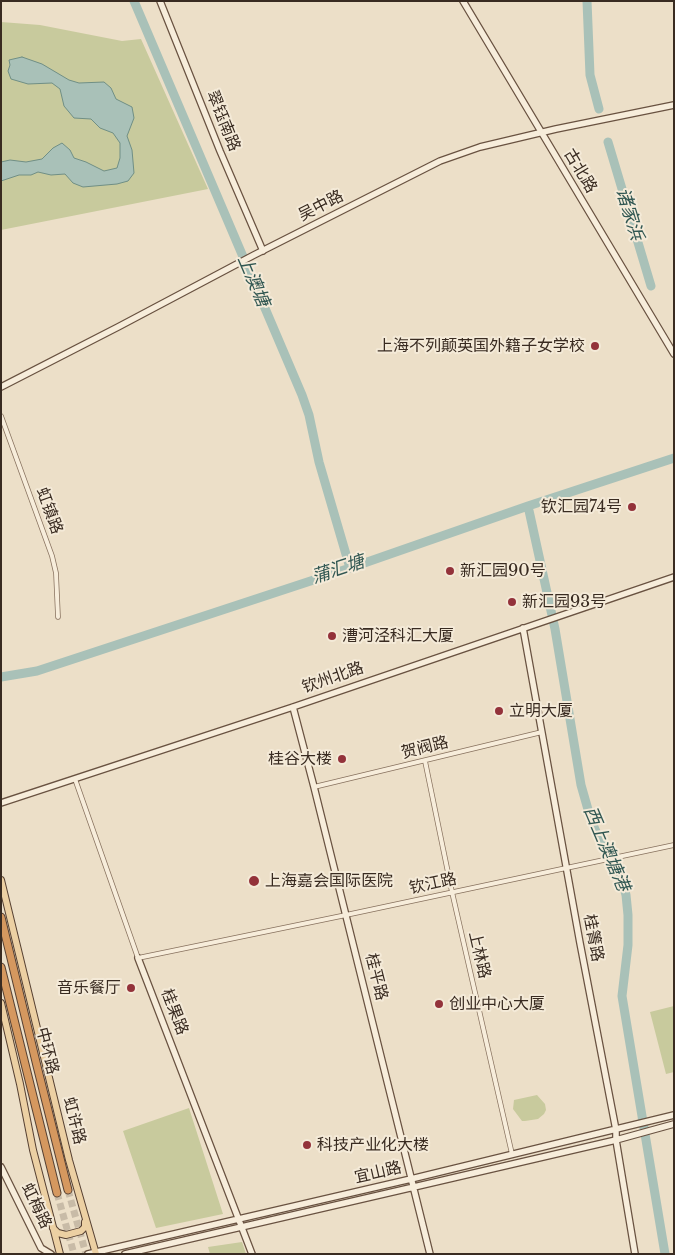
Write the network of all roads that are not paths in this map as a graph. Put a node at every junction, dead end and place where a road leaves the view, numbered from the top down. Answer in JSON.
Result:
{"nodes":[{"id":1,"x":160,"y":1,"type":"edge"},
{"id":2,"x":463,"y":1,"type":"edge"},
{"id":3,"x":674,"y":105,"type":"edge"},
{"id":4,"x":541,"y":132,"type":"junction"},
{"id":5,"x":263,"y":251,"type":"junction"},
{"id":6,"x":674,"y":354,"type":"edge"},
{"id":7,"x":1,"y":387,"type":"edge"},
{"id":8,"x":1,"y":416,"type":"edge"},
{"id":9,"x":674,"y":578,"type":"edge"},
{"id":10,"x":58,"y":617,"type":"dead end"},
{"id":11,"x":523,"y":628,"type":"junction"},
{"id":12,"x":293,"y":707,"type":"junction"},
{"id":13,"x":542,"y":732,"type":"junction"},
{"id":14,"x":424,"y":761,"type":"junction"},
{"id":15,"x":74,"y":779,"type":"junction"},
{"id":16,"x":314,"y":787,"type":"junction"},
{"id":17,"x":1,"y":803,"type":"edge"},
{"id":18,"x":674,"y":845,"type":"edge"},
{"id":19,"x":566,"y":868,"type":"junction"},
{"id":20,"x":1,"y":880,"type":"edge"},
{"id":21,"x":452,"y":892,"type":"junction"},
{"id":22,"x":346,"y":915,"type":"junction"},
{"id":23,"x":1,"y":917,"type":"edge"},
{"id":24,"x":138,"y":958,"type":"junction"},
{"id":25,"x":1,"y":967,"type":"edge"},
{"id":26,"x":1,"y":1003,"type":"edge"},
{"id":27,"x":674,"y":1115,"type":"edge"},
{"id":28,"x":674,"y":1124,"type":"edge"},
{"id":29,"x":616,"y":1130,"type":"junction"},
{"id":30,"x":616,"y":1140,"type":"junction"},
{"id":31,"x":512,"y":1154,"type":"junction"},
{"id":32,"x":1,"y":1167,"type":"edge"},
{"id":33,"x":412,"y":1179,"type":"junction"},
{"id":34,"x":414,"y":1188,"type":"junction"},
{"id":35,"x":68,"y":1190,"type":"tunnel mouth"},
{"id":36,"x":57,"y":1193,"type":"tunnel mouth"},
{"id":37,"x":86,"y":1218,"type":"junction"},
{"id":38,"x":238,"y":1219,"type":"junction"},
{"id":39,"x":52,"y":1227,"type":"junction"},
{"id":40,"x":241,"y":1227,"type":"junction"},
{"id":41,"x":96,"y":1253,"type":"edge"},
{"id":42,"x":51,"y":1254,"type":"edge"},
{"id":43,"x":60,"y":1254,"type":"edge"},
{"id":44,"x":88,"y":1254,"type":"edge"},
{"id":45,"x":125,"y":1254,"type":"edge"},
{"id":46,"x":252,"y":1254,"type":"edge"},
{"id":47,"x":430,"y":1254,"type":"edge"},
{"id":48,"x":634,"y":1254,"type":"edge"}],
"edges":[{"from":1,"to":5,"type":"street","name":"翠钰南路"},
{"from":2,"to":4,"type":"street","name":"古北路"},
{"from":3,"to":4,"type":"street","name":"吴中路"},
{"from":4,"to":5,"type":"street","name":"吴中路"},
{"from":4,"to":6,"type":"street","name":"古北路"},
{"from":5,"to":7,"type":"street","name":"吴中路"},
{"from":8,"to":10,"type":"street","name":"虹镇路"},
{"from":9,"to":11,"type":"street","name":"钦州北路"},
{"from":11,"to":12,"type":"street","name":"钦州北路"},
{"from":11,"to":13,"type":"street","name":"桂箐路"},
{"from":12,"to":15,"type":"street","name":"钦州北路"},
{"from":12,"to":16,"type":"street","name":"桂平路"},
{"from":13,"to":14,"type":"street","name":"贺阀路"},
{"from":13,"to":19,"type":"street","name":"桂箐路"},
{"from":14,"to":16,"type":"street","name":"贺阀路"},
{"from":14,"to":21,"type":"street","name":"上林路"},
{"from":15,"to":17,"type":"street","name":"钦州北路"},
{"from":15,"to":24,"type":"street","name":"桂果路"},
{"from":16,"to":22,"type":"street","name":"桂平路"},
{"from":18,"to":19,"type":"street","name":"钦江路"},
{"from":19,"to":21,"type":"street","name":"钦江路"},
{"from":19,"to":29,"type":"street","name":"桂箐路"},
{"from":20,"to":37,"type":"main road","name":"虹许路"},
{"from":21,"to":22,"type":"street","name":"钦江路"},
{"from":21,"to":31,"type":"street","name":"上林路"},
{"from":22,"to":24,"type":"street","name":"钦江路"},
{"from":22,"to":33,"type":"street","name":"桂平路"},
{"from":23,"to":35,"type":"highway","name":"中环路"},
{"from":24,"to":38,"type":"street","name":"桂果路"},
{"from":25,"to":36,"type":"highway","name":"中环路"},
{"from":26,"to":39,"type":"main road"},
{"from":27,"to":29,"type":"street","name":"宜山路"},
{"from":28,"to":30,"type":"street","name":"宜山路"},
{"from":29,"to":30,"type":"street","name":"桂箐路"},
{"from":29,"to":31,"type":"street","name":"宜山路"},
{"from":30,"to":34,"type":"street","name":"宜山路"},
{"from":30,"to":48,"type":"street","name":"桂箐路"},
{"from":31,"to":33,"type":"street","name":"宜山路"},
{"from":32,"to":42,"type":"street","name":"虹梅路"},
{"from":33,"to":34,"type":"street","name":"桂平路"},
{"from":33,"to":38,"type":"street","name":"宜山路"},
{"from":34,"to":40,"type":"street","name":"宜山路"},
{"from":34,"to":47,"type":"street","name":"桂平路"},
{"from":37,"to":39,"type":"main road"},
{"from":37,"to":41,"type":"main road","name":"虹许路"},
{"from":38,"to":40,"type":"street","name":"桂果路"},
{"from":38,"to":41,"type":"street","name":"宜山路"},
{"from":39,"to":43,"type":"main road"},
{"from":40,"to":45,"type":"street","name":"宜山路"},
{"from":40,"to":46,"type":"street","name":"桂果路"},
{"from":41,"to":44,"type":"street","name":"宜山路"}]}
